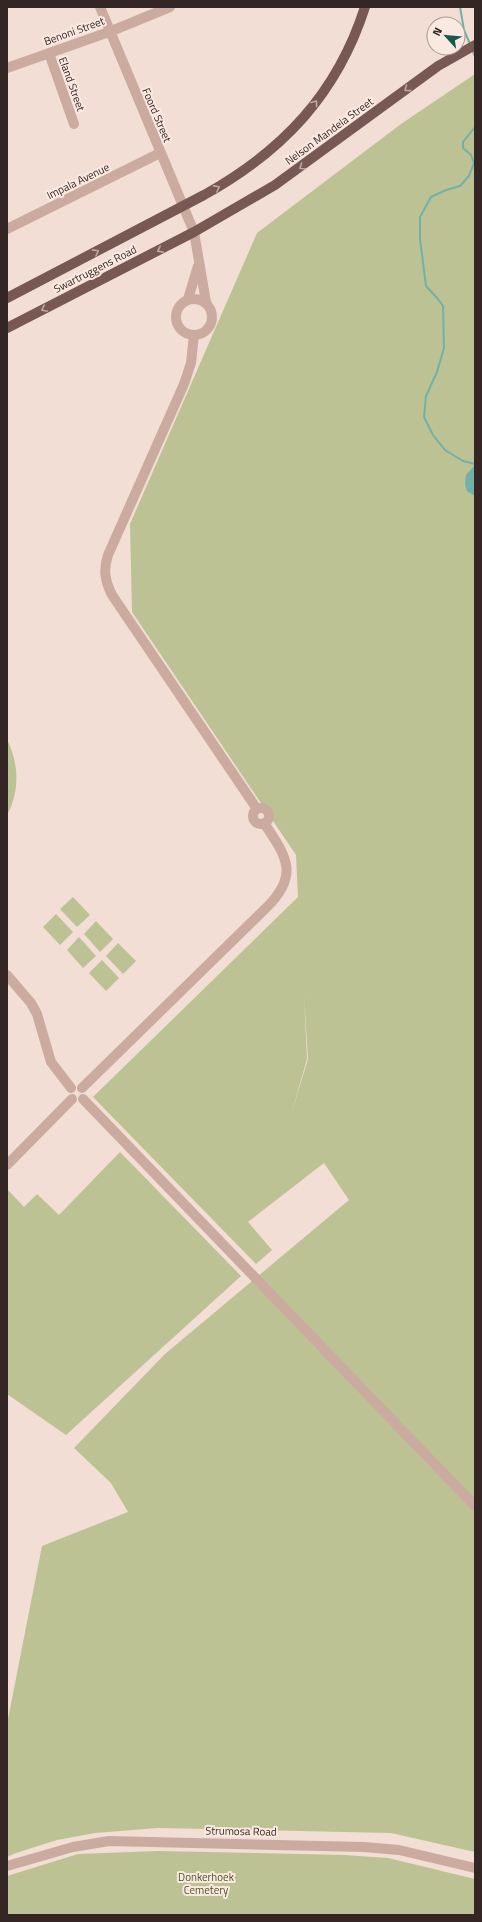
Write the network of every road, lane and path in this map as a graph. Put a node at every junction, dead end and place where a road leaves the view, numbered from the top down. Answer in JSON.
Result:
{"nodes":[{"id":1,"x":100,"y":7,"type":"edge"},
{"id":2,"x":170,"y":7,"type":"edge"},
{"id":3,"x":365,"y":7,"type":"edge"},
{"id":4,"x":109,"y":32,"type":"junction"},
{"id":5,"x":475,"y":45,"type":"edge"},
{"id":6,"x":48,"y":53,"type":"junction"},
{"id":7,"x":7,"y":68,"type":"edge"},
{"id":8,"x":74,"y":124,"type":"dead end"},
{"id":9,"x":160,"y":153,"type":"junction"},
{"id":10,"x":183,"y":206,"type":"junction"},
{"id":11,"x":7,"y":230,"type":"edge"},
{"id":12,"x":194,"y":232,"type":"junction"},
{"id":13,"x":198,"y":264,"type":"junction"},
{"id":14,"x":7,"y":298,"type":"edge"},
{"id":15,"x":188,"y":299,"type":"junction"},
{"id":16,"x":206,"y":302,"type":"junction"},
{"id":17,"x":7,"y":328,"type":"edge"},
{"id":18,"x":194,"y":335,"type":"junction"},
{"id":19,"x":7,"y":975,"type":"edge"},
{"id":20,"x":71,"y":1088,"type":"junction"},
{"id":21,"x":82,"y":1088,"type":"junction"},
{"id":22,"x":77,"y":1099,"type":"junction"},
{"id":23,"x":7,"y":1165,"type":"edge"},
{"id":24,"x":475,"y":1506,"type":"edge"},
{"id":25,"x":7,"y":1866,"type":"edge"},
{"id":26,"x":475,"y":1868,"type":"edge"}],
"edges":[{"from":1,"to":4,"type":"street","name":"Foord Street"},
{"from":2,"to":4,"type":"street","name":"Benoni Street"},
{"from":10,"to":3,"type":"main road","name":"Swartruggens Road","one_way":true},
{"from":4,"to":6,"type":"street","name":"Benoni Street"},
{"from":4,"to":9,"type":"street","name":"Foord Street"},
{"from":5,"to":12,"type":"main road","name":"Nelson Mandela Street","one_way":true},
{"from":6,"to":7,"type":"street","name":"Benoni Street"},
{"from":6,"to":8,"type":"street","name":"Eland Street"},
{"from":9,"to":10,"type":"street","name":"Foord Street"},
{"from":9,"to":11,"type":"street","name":"Impala Avenue"},
{"from":10,"to":12,"type":"street","name":"Foord Street"},
{"from":14,"to":10,"type":"main road","name":"Swartruggens Road","one_way":true},
{"from":12,"to":13,"type":"street","name":"Foord Street"},
{"from":12,"to":17,"type":"main road","name":"Swartruggens Road","one_way":true},
{"from":13,"to":15,"type":"street"},
{"from":13,"to":16,"type":"street"},
{"from":15,"to":16,"type":"street"},
{"from":15,"to":18,"type":"street"},
{"from":16,"to":18,"type":"street"},
{"from":18,"to":21,"type":"street"},
{"from":19,"to":20,"type":"street"},
{"from":20,"to":21,"type":"street"},
{"from":20,"to":22,"type":"street"},
{"from":21,"to":22,"type":"street"},
{"from":22,"to":23,"type":"street"},
{"from":22,"to":24,"type":"street"},
{"from":25,"to":26,"type":"street","name":"Strumosa Road"}]}
